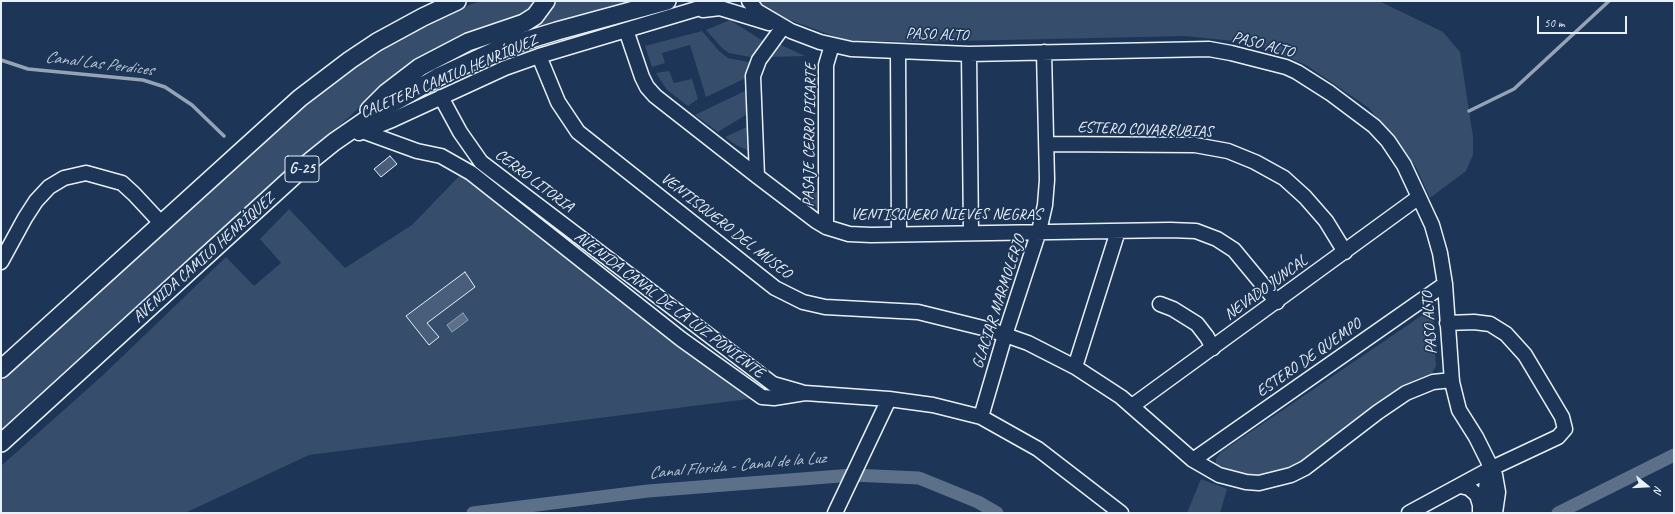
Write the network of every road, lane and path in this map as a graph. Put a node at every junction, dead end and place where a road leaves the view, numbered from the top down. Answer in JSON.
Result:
{"nodes":[{"id":1,"x":457,"y":1,"type":"edge"},
{"id":2,"x":546,"y":1,"type":"edge"},
{"id":3,"x":667,"y":1,"type":"edge"},
{"id":4,"x":715,"y":1,"type":"edge"},
{"id":5,"x":749,"y":1,"type":"edge"},
{"id":6,"x":687,"y":12,"type":"junction"},
{"id":7,"x":783,"y":27,"type":"junction"},
{"id":8,"x":626,"y":30,"type":"junction"},
{"id":9,"x":832,"y":45,"type":"junction"},
{"id":10,"x":898,"y":51,"type":"junction"},
{"id":11,"x":1044,"y":52,"type":"junction"},
{"id":12,"x":970,"y":54,"type":"junction"},
{"id":13,"x":540,"y":56,"type":"junction"},
{"id":14,"x":441,"y":97,"type":"junction"},
{"id":15,"x":359,"y":129,"type":"junction"},
{"id":16,"x":1046,"y":144,"type":"junction"},
{"id":17,"x":757,"y":176,"type":"junction"},
{"id":18,"x":1420,"y":197,"type":"junction"},
{"id":19,"x":161,"y":224,"type":"junction"},
{"id":20,"x":826,"y":227,"type":"junction"},
{"id":21,"x":1040,"y":231,"type":"junction"},
{"id":22,"x":1118,"y":231,"type":"junction"},
{"id":23,"x":971,"y":233,"type":"junction"},
{"id":24,"x":899,"y":234,"type":"junction"},
{"id":25,"x":1345,"y":252,"type":"junction"},
{"id":26,"x":1,"y":262,"type":"edge"},
{"id":27,"x":1445,"y":284,"type":"junction"},
{"id":28,"x":1277,"y":302,"type":"junction"},
{"id":29,"x":1160,"y":304,"type":"dead end"},
{"id":30,"x":1447,"y":322,"type":"junction"},
{"id":31,"x":1005,"y":335,"type":"junction"},
{"id":32,"x":1213,"y":348,"type":"junction"},
{"id":33,"x":1075,"y":367,"type":"junction"},
{"id":34,"x":1,"y":369,"type":"edge"},
{"id":35,"x":1452,"y":380,"type":"junction"},
{"id":36,"x":805,"y":393,"type":"junction"},
{"id":37,"x":889,"y":399,"type":"junction"},
{"id":38,"x":1132,"y":406,"type":"junction"},
{"id":39,"x":981,"y":417,"type":"junction"},
{"id":40,"x":1,"y":443,"type":"edge"},
{"id":41,"x":1193,"y":460,"type":"junction"},
{"id":42,"x":1492,"y":468,"type":"junction"},
{"id":43,"x":1460,"y":486,"type":"junction"},
{"id":44,"x":1496,"y":507,"type":"edge"},
{"id":45,"x":835,"y":513,"type":"edge"},
{"id":46,"x":1121,"y":513,"type":"edge"},
{"id":47,"x":1409,"y":513,"type":"edge"},
{"id":48,"x":1480,"y":513,"type":"edge"}],
"edges":[{"from":1,"to":19,"type":"main road"},
{"from":2,"to":15,"type":"main road"},
{"from":3,"to":15,"type":"main road","name":"AVENIDA CAMILO HENRÍQUEZ","number":"G-25"},
{"from":4,"to":6,"type":"street","name":"CALETERA CAMILO HENRÍQUEZ"},
{"from":5,"to":7,"type":"street","name":"PASO ALTO"},
{"from":6,"to":7,"type":"street","name":"PASO ALTO"},
{"from":6,"to":8,"type":"street","name":"CALETERA CAMILO HENRÍQUEZ"},
{"from":7,"to":9,"type":"street","name":"PASO ALTO"},
{"from":7,"to":17,"type":"street"},
{"from":8,"to":13,"type":"street","name":"CALETERA CAMILO HENRÍQUEZ"},
{"from":8,"to":17,"type":"street","name":"VENTISQUERO NIEVES NEGRAS"},
{"from":9,"to":10,"type":"street","name":"PASO ALTO"},
{"from":9,"to":20,"type":"street","name":"PASAJE CERRO PICARTE"},
{"from":10,"to":12,"type":"street","name":"PASO ALTO"},
{"from":10,"to":24,"type":"street"},
{"from":11,"to":12,"type":"street","name":"PASO ALTO"},
{"from":11,"to":16,"type":"street","name":"GLACIAR MARMOLERJO"},
{"from":11,"to":18,"type":"street","name":"PASO ALTO"},
{"from":12,"to":23,"type":"street"},
{"from":13,"to":14,"type":"street","name":"CALETERA CAMILO HENRÍQUEZ"},
{"from":13,"to":31,"type":"street","name":"VENTISQUERO DEL MUSEO"},
{"from":14,"to":15,"type":"street","name":"CALETERA CAMILO HENRÍQUEZ"},
{"from":14,"to":36,"type":"street","name":"CERRO LITORIA"},
{"from":15,"to":36,"type":"street","name":"AVENIDA CANAL DE LA LUZ PONIENTE"},
{"from":15,"to":40,"type":"main road","name":"AVENIDA CAMILO HENRÍQUEZ","number":"G-25"},
{"from":16,"to":21,"type":"street","name":"GLACIAR MARMOLERJO"},
{"from":16,"to":25,"type":"street","name":"ESTERO COVARRUBIAS"},
{"from":17,"to":20,"type":"street","name":"VENTISQUERO NIEVES NEGRAS"},
{"from":18,"to":25,"type":"street","name":"NEVADO JUNCAL"},
{"from":18,"to":27,"type":"street","name":"PASO ALTO"},
{"from":19,"to":26,"type":"street"},
{"from":19,"to":34,"type":"main road"},
{"from":20,"to":24,"type":"street","name":"VENTISQUERO NIEVES NEGRAS"},
{"from":21,"to":22,"type":"street","name":"VENTISQUERO NIEVES NEGRAS"},
{"from":21,"to":23,"type":"street","name":"VENTISQUERO NIEVES NEGRAS"},
{"from":21,"to":31,"type":"street","name":"GLACIAR MARMOLERJO"},
{"from":22,"to":28,"type":"street","name":"VENTISQUERO NIEVES NEGRAS"},
{"from":22,"to":33,"type":"street"},
{"from":23,"to":24,"type":"street","name":"VENTISQUERO NIEVES NEGRAS"},
{"from":25,"to":28,"type":"street","name":"NEVADO JUNCAL"},
{"from":27,"to":30,"type":"street","name":"PASO ALTO"},
{"from":27,"to":41,"type":"street","name":"ESTERO DE QUEMPO"},
{"from":28,"to":32,"type":"street","name":"NEVADO JUNCAL"},
{"from":29,"to":32,"type":"street"},
{"from":30,"to":35,"type":"street","name":"PASO ALTO"},
{"from":30,"to":42,"type":"street"},
{"from":31,"to":33,"type":"street","name":"VENTISQUERO DEL MUSEO"},
{"from":31,"to":39,"type":"street","name":"GLACIAR MARMOLERJO"},
{"from":32,"to":38,"type":"street","name":"NEVADO JUNCAL"},
{"from":33,"to":38,"type":"street","name":"VENTISQUERO DEL MUSEO"},
{"from":35,"to":41,"type":"street","name":"VENTISQUERO DEL MUSEO"},
{"from":35,"to":42,"type":"street","name":"PASO ALTO"},
{"from":36,"to":37,"type":"street","name":"AVENIDA CANAL DE LA LUZ PONIENTE"},
{"from":37,"to":39,"type":"street","name":"AVENIDA CANAL DE LA LUZ PONIENTE"},
{"from":37,"to":45,"type":"street"},
{"from":38,"to":41,"type":"street","name":"VENTISQUERO DEL MUSEO"},
{"from":39,"to":46,"type":"street","name":"AVENIDA CANAL DE LA LUZ PONIENTE"},
{"from":42,"to":43,"type":"street"},
{"from":42,"to":44,"type":"street","name":"PASO ALTO"},
{"from":42,"to":48,"type":"street"},
{"from":43,"to":47,"type":"street"},
{"from":43,"to":48,"type":"street"}]}
